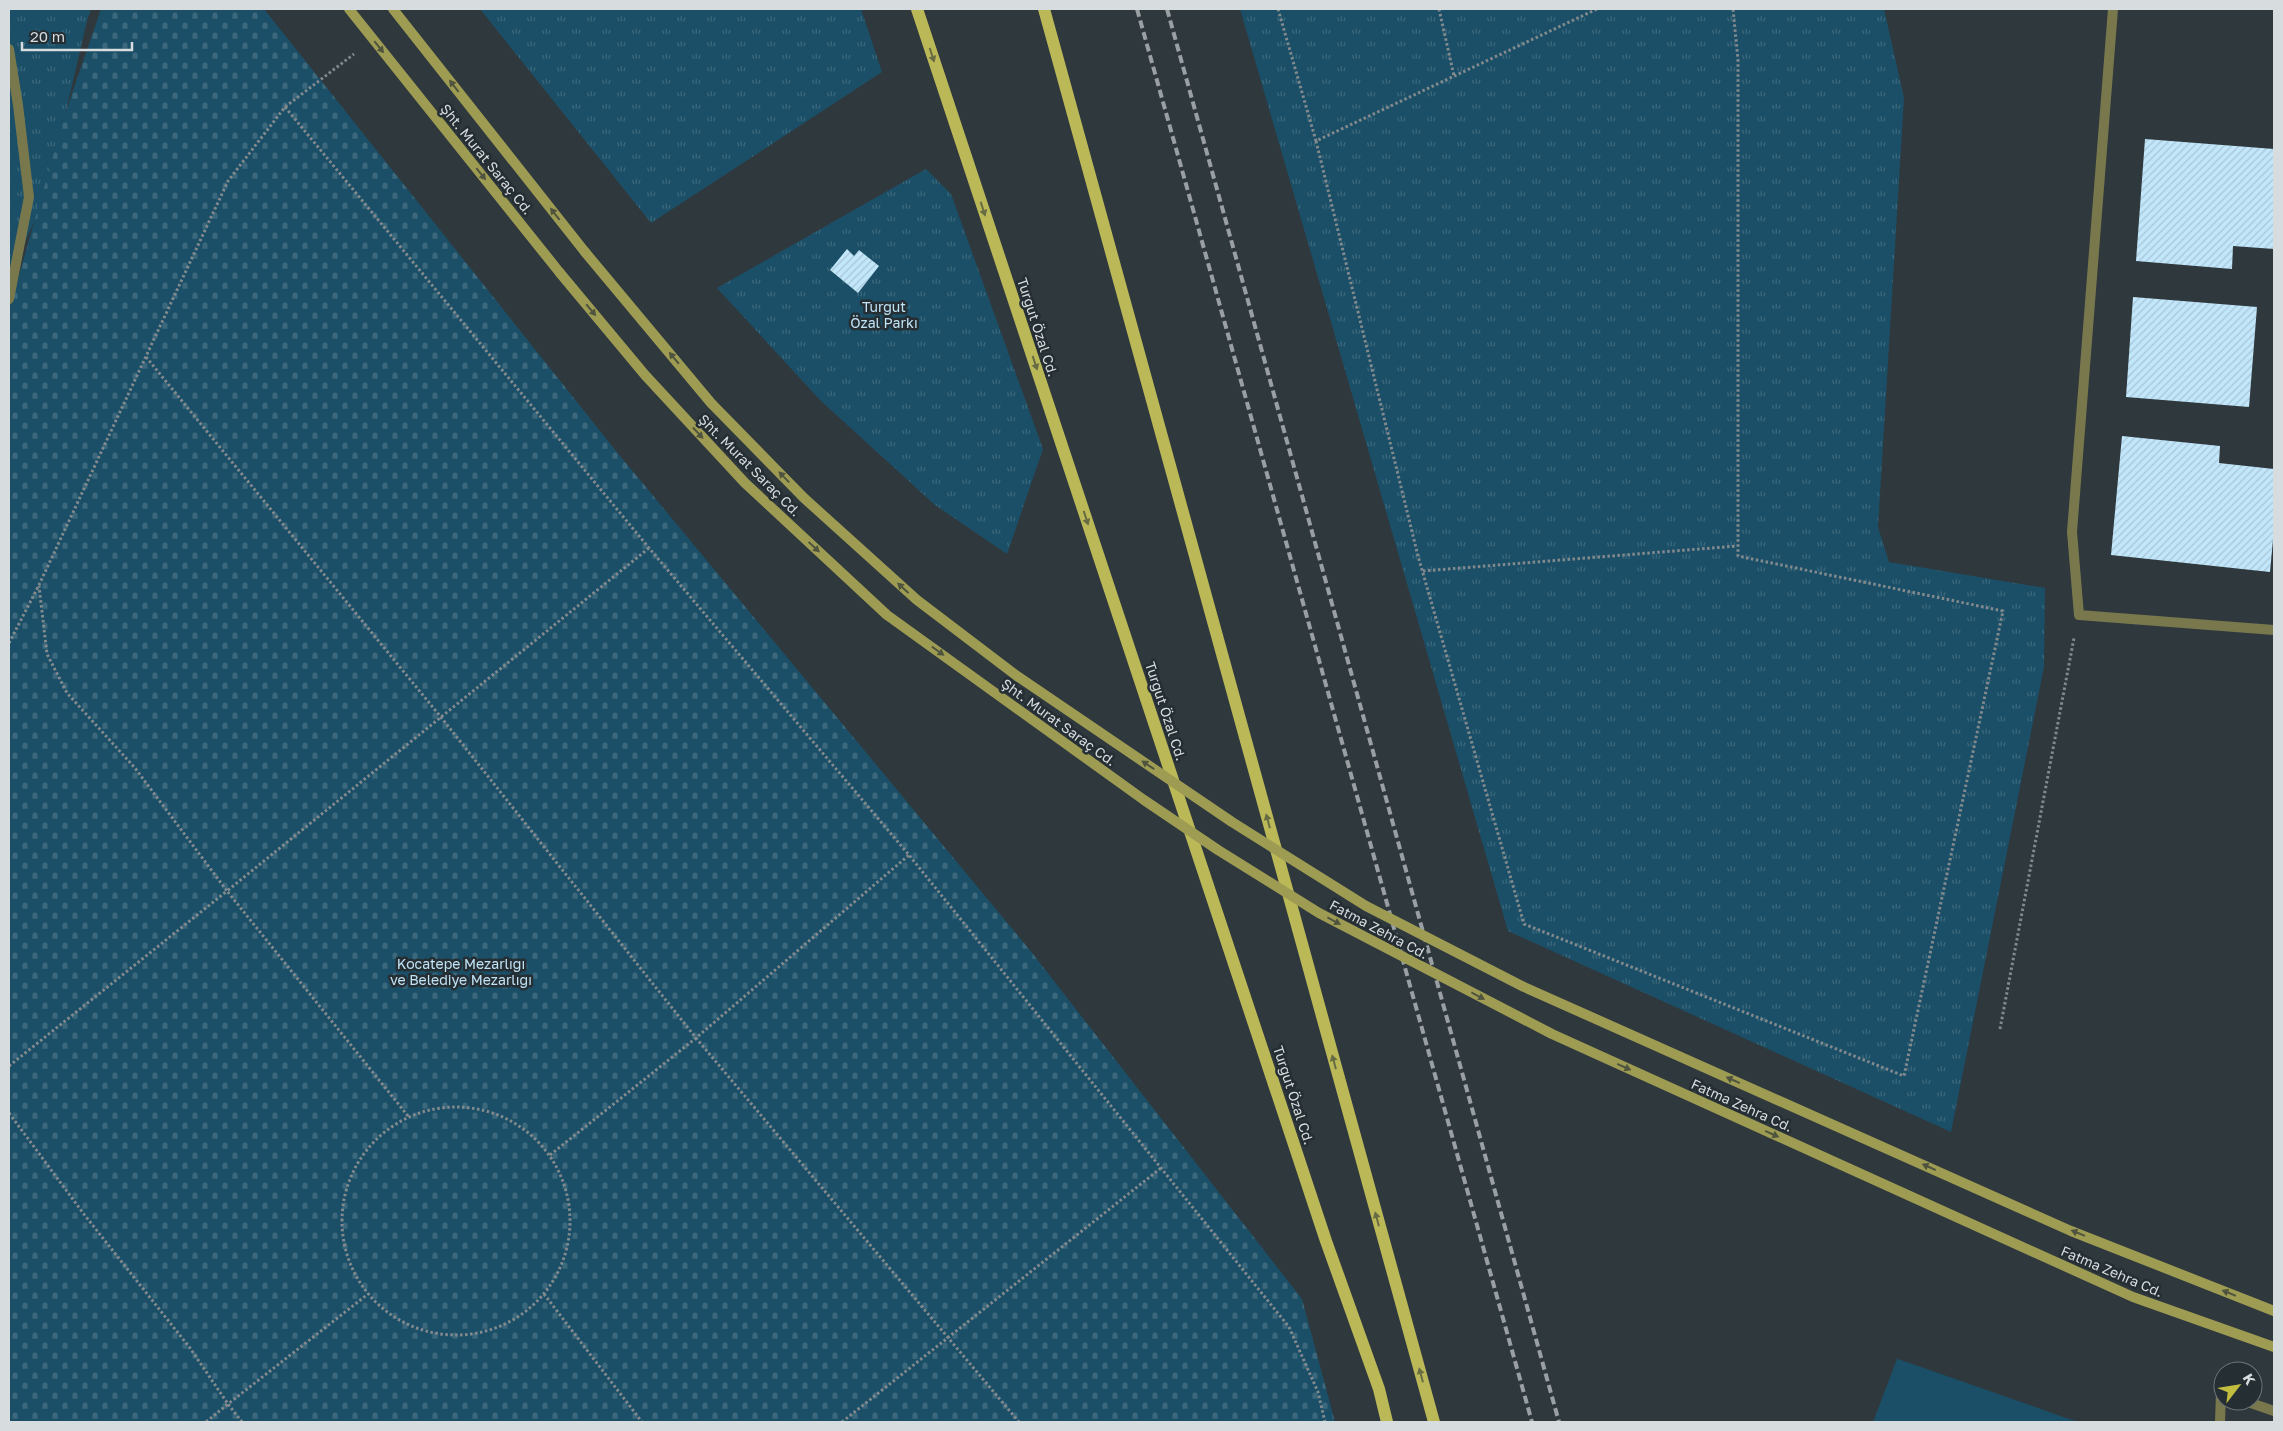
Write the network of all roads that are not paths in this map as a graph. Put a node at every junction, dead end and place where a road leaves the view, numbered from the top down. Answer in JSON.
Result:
{"nodes":[{"id":1,"x":349,"y":9,"type":"edge"},
{"id":2,"x":393,"y":9,"type":"edge"},
{"id":3,"x":917,"y":9,"type":"edge"},
{"id":4,"x":1044,"y":9,"type":"edge"},
{"id":5,"x":2113,"y":9,"type":"edge"},
{"id":6,"x":9,"y":49,"type":"edge"},
{"id":7,"x":9,"y":299,"type":"edge"},
{"id":8,"x":2274,"y":630,"type":"edge"},
{"id":9,"x":1232,"y":822,"type":"joint"},
{"id":10,"x":1218,"y":850,"type":"joint"},
{"id":11,"x":2274,"y":1311,"type":"edge"},
{"id":12,"x":2274,"y":1347,"type":"edge"},
{"id":13,"x":1387,"y":1422,"type":"edge"},
{"id":14,"x":1434,"y":1422,"type":"edge"}],
"edges":[{"from":1,"to":10,"type":"street","name":"Şht. Murat Saraç Cd.","one_way":true,"bridge":true},
{"from":9,"to":2,"type":"street","name":"Şht. Murat Saraç Cd.","one_way":true,"bridge":true},
{"from":3,"to":13,"type":"main road","name":"Turgut Özal Cd.","one_way":true},
{"from":14,"to":4,"type":"main road","one_way":true},
{"from":5,"to":8,"type":"street"},
{"from":6,"to":7,"type":"street"},
{"from":11,"to":9,"type":"street","name":"Fatma Zehra Cd.","one_way":true,"bridge":true},
{"from":10,"to":12,"type":"street","name":"Fatma Zehra Cd.","one_way":true,"bridge":true}]}
